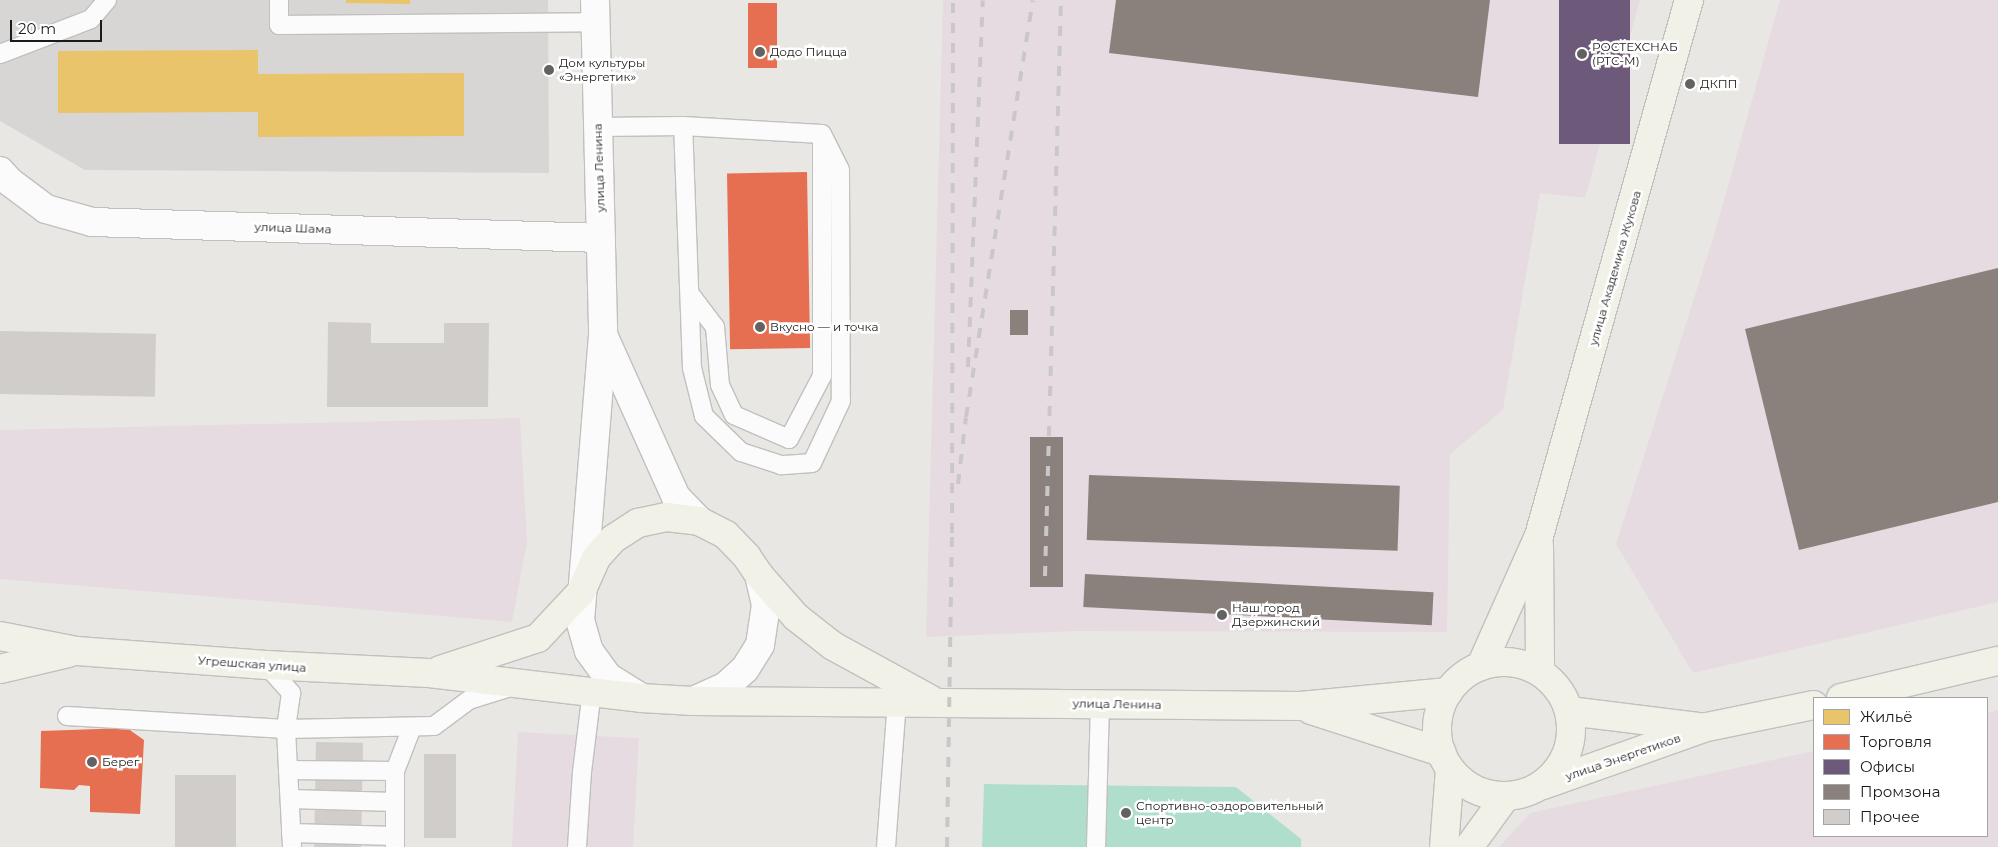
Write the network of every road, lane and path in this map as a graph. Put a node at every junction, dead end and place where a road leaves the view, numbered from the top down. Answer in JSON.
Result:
{"nodes":[{"id":1,"x":108,"y":0,"type":"edge"},
{"id":2,"x":279,"y":0,"type":"edge"},
{"id":3,"x":1689,"y":0,"type":"edge"},
{"id":4,"x":596,"y":11,"type":"edge"},
{"id":5,"x":0,"y":54,"type":"edge"},
{"id":6,"x":683,"y":126,"type":"junction"},
{"id":7,"x":598,"y":127,"type":"junction"},
{"id":8,"x":822,"y":134,"type":"junction"},
{"id":9,"x":0,"y":171,"type":"edge"},
{"id":10,"x":601,"y":238,"type":"junction"},
{"id":11,"x":690,"y":294,"type":"junction"},
{"id":12,"x":604,"y":335,"type":"junction"},
{"id":13,"x":699,"y":521,"type":"junction"},
{"id":14,"x":1540,"y":536,"type":"junction"},
{"id":15,"x":759,"y":576,"type":"junction"},
{"id":16,"x":581,"y":592,"type":"junction"},
{"id":17,"x":0,"y":636,"type":"edge"},
{"id":18,"x":76,"y":651,"type":"junction"},
{"id":19,"x":1998,"y":661,"type":"edge"},
{"id":20,"x":266,"y":665,"type":"junction"},
{"id":21,"x":1481,"y":666,"type":"junction"},
{"id":22,"x":0,"y":669,"type":"edge"},
{"id":23,"x":1540,"y":672,"type":"junction"},
{"id":24,"x":429,"y":673,"type":"junction"},
{"id":25,"x":524,"y":683,"type":"junction"},
{"id":26,"x":592,"y":691,"type":"junction"},
{"id":27,"x":1448,"y":692,"type":"junction"},
{"id":28,"x":1846,"y":697,"type":"edge"},
{"id":29,"x":641,"y":698,"type":"junction"},
{"id":30,"x":693,"y":701,"type":"junction"},
{"id":31,"x":897,"y":702,"type":"junction"},
{"id":32,"x":934,"y":702,"type":"junction"},
{"id":33,"x":1100,"y":704,"type":"junction"},
{"id":34,"x":1813,"y":705,"type":"edge"},
{"id":35,"x":1300,"y":706,"type":"junction"},
{"id":36,"x":1569,"y":711,"type":"junction"},
{"id":37,"x":67,"y":716,"type":"dead end"},
{"id":38,"x":412,"y":726,"type":"junction"},
{"id":39,"x":1707,"y":727,"type":"junction"},
{"id":40,"x":286,"y":728,"type":"junction"},
{"id":41,"x":1446,"y":761,"type":"junction"},
{"id":42,"x":288,"y":770,"type":"junction"},
{"id":43,"x":395,"y":771,"type":"junction"},
{"id":44,"x":1540,"y":786,"type":"junction"},
{"id":45,"x":1506,"y":796,"type":"junction"},
{"id":46,"x":290,"y":799,"type":"junction"},
{"id":47,"x":395,"y":802,"type":"junction"},
{"id":48,"x":291,"y":840,"type":"edge"},
{"id":49,"x":395,"y":841,"type":"edge"},
{"id":50,"x":577,"y":847,"type":"edge"},
{"id":51,"x":886,"y":847,"type":"edge"},
{"id":52,"x":1096,"y":847,"type":"edge"},
{"id":53,"x":1444,"y":847,"type":"edge"},
{"id":54,"x":1469,"y":847,"type":"edge"}],
"edges":[{"from":1,"to":5,"type":"lane"},
{"from":2,"to":4,"type":"lane"},
{"from":3,"to":14,"type":"main road","name":"улица Академика Жукова"},
{"from":4,"to":7,"type":"street","name":"улица Ленина"},
{"from":6,"to":7,"type":"lane"},
{"from":6,"to":8,"type":"lane"},
{"from":6,"to":11,"type":"lane"},
{"from":7,"to":10,"type":"street","name":"улица Ленина"},
{"from":8,"to":11,"type":"lane"},
{"from":8,"to":11,"type":"lane"},
{"from":9,"to":10,"type":"street","name":"улица Шама"},
{"from":10,"to":12,"type":"street","name":"улица Ленина"},
{"from":12,"to":13,"type":"street","name":"улица Ленина"},
{"from":12,"to":16,"type":"street","name":"улица Ленина"},
{"from":13,"to":15,"type":"main road","name":"улица Ленина"},
{"from":13,"to":16,"type":"main road","name":"улица Ленина"},
{"from":14,"to":21,"type":"main road","name":"улица Академика Жукова"},
{"from":14,"to":23,"type":"main road","name":"улица Академика Жукова"},
{"from":15,"to":30,"type":"street","name":"улица Ленина"},
{"from":15,"to":32,"type":"main road","name":"улица Ленина"},
{"from":16,"to":24,"type":"main road","name":"Угрешская улица"},
{"from":16,"to":29,"type":"street","name":"улица Ленина"},
{"from":17,"to":18,"type":"main road","name":"Угрешская улица"},
{"from":18,"to":20,"type":"main road","name":"Угрешская улица"},
{"from":18,"to":22,"type":"main road","name":"Угрешская улица"},
{"from":19,"to":28,"type":"main road"},
{"from":20,"to":24,"type":"main road","name":"Угрешская улица"},
{"from":20,"to":40,"type":"lane"},
{"from":21,"to":23,"type":"main road"},
{"from":21,"to":27,"type":"main road"},
{"from":23,"to":36,"type":"main road"},
{"from":24,"to":25,"type":"main road","name":"Угрешская улица"},
{"from":25,"to":26,"type":"main road","name":"Угрешская улица"},
{"from":25,"to":38,"type":"lane"},
{"from":26,"to":29,"type":"main road","name":"Угрешская улица"},
{"from":26,"to":50,"type":"lane"},
{"from":27,"to":35,"type":"main road","name":"улица Ленина"},
{"from":27,"to":41,"type":"main road"},
{"from":29,"to":30,"type":"main road","name":"улица Ленина"},
{"from":30,"to":31,"type":"main road","name":"улица Ленина"},
{"from":31,"to":32,"type":"main road","name":"улица Ленина"},
{"from":31,"to":51,"type":"lane"},
{"from":32,"to":33,"type":"main road","name":"улица Ленина"},
{"from":33,"to":35,"type":"main road","name":"улица Ленина"},
{"from":33,"to":52,"type":"lane"},
{"from":34,"to":39,"type":"main road","name":"улица Энергетиков"},
{"from":35,"to":41,"type":"main road","name":"улица Ленина"},
{"from":36,"to":39,"type":"main road","name":"улица Энергетиков"},
{"from":36,"to":44,"type":"main road"},
{"from":37,"to":40,"type":"lane"},
{"from":38,"to":40,"type":"lane"},
{"from":38,"to":43,"type":"lane"},
{"from":39,"to":44,"type":"main road","name":"улица Энергетиков"},
{"from":40,"to":42,"type":"lane"},
{"from":41,"to":45,"type":"main road"},
{"from":41,"to":53,"type":"main road"},
{"from":42,"to":43,"type":"lane"},
{"from":42,"to":46,"type":"lane"},
{"from":43,"to":47,"type":"lane"},
{"from":44,"to":45,"type":"main road"},
{"from":45,"to":54,"type":"main road"},
{"from":46,"to":47,"type":"lane"},
{"from":46,"to":48,"type":"lane"},
{"from":47,"to":49,"type":"lane"},
{"from":48,"to":49,"type":"lane"}]}
